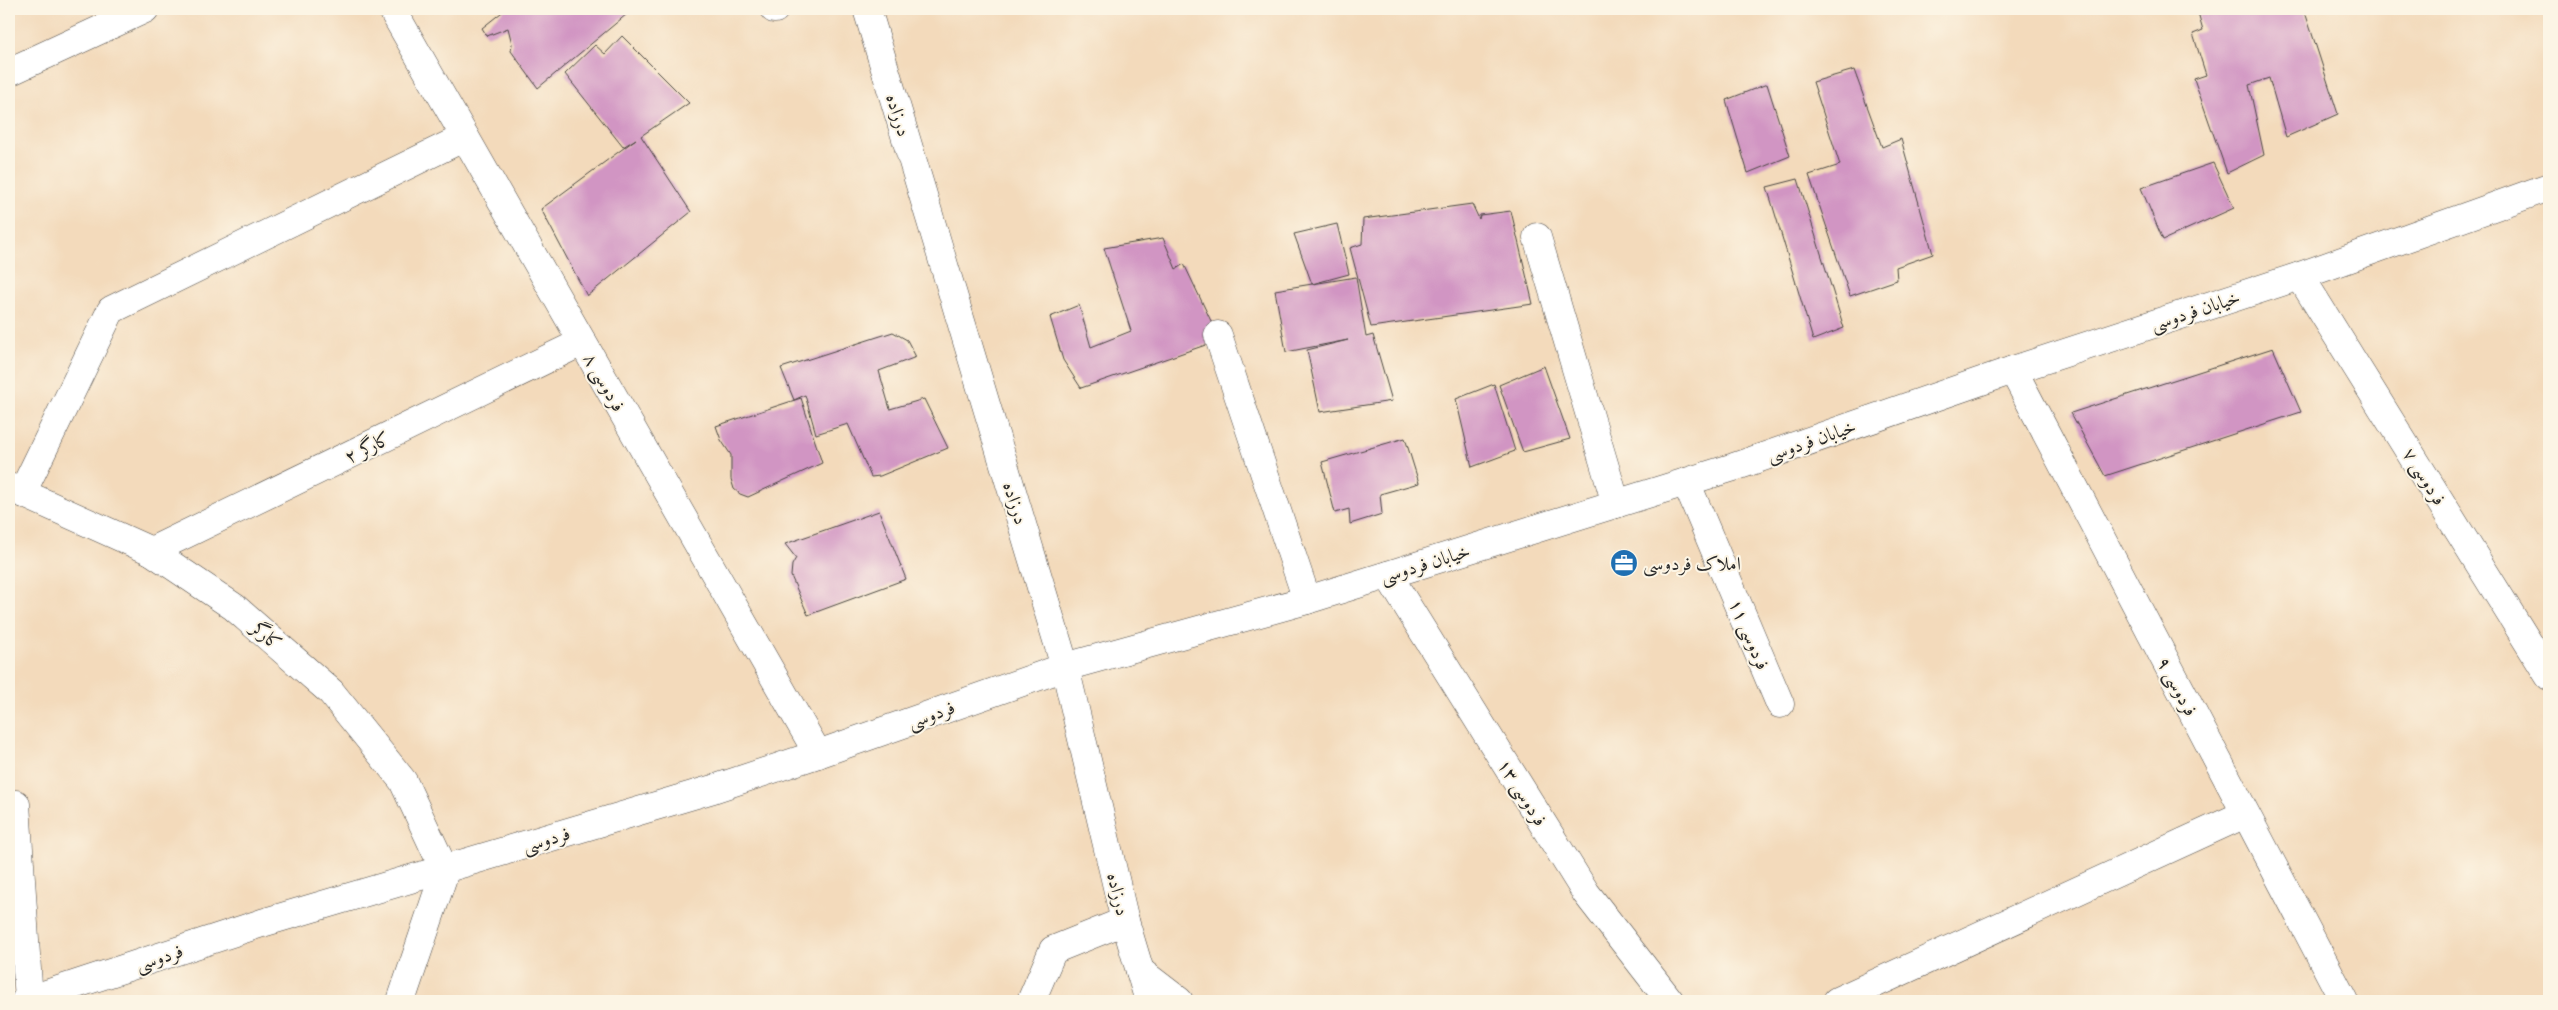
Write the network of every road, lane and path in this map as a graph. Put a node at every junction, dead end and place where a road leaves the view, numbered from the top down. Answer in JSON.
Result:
{"nodes":[{"id":1,"x":145,"y":9,"type":"edge"},
{"id":2,"x":392,"y":9,"type":"edge"},
{"id":3,"x":867,"y":9,"type":"edge"},
{"id":4,"x":9,"y":72,"type":"edge"},
{"id":5,"x":465,"y":137,"type":"junction"},
{"id":6,"x":2549,"y":187,"type":"edge"},
{"id":7,"x":1537,"y":237,"type":"dead end"},
{"id":8,"x":2300,"y":276,"type":"junction"},
{"id":9,"x":1218,"y":335,"type":"dead end"},
{"id":10,"x":582,"y":342,"type":"junction"},
{"id":11,"x":2013,"y":370,"type":"junction"},
{"id":12,"x":1686,"y":482,"type":"junction"},
{"id":13,"x":15,"y":490,"type":"edge"},
{"id":14,"x":1616,"y":504,"type":"junction"},
{"id":15,"x":151,"y":551,"type":"junction"},
{"id":16,"x":1388,"y":575,"type":"junction"},
{"id":17,"x":1308,"y":600,"type":"junction"},
{"id":18,"x":1065,"y":667,"type":"junction"},
{"id":19,"x":2549,"y":676,"type":"edge"},
{"id":20,"x":1780,"y":704,"type":"dead end"},
{"id":21,"x":818,"y":754,"type":"junction"},
{"id":22,"x":16,"y":804,"type":"dead end"},
{"id":23,"x":2245,"y":814,"type":"junction"},
{"id":24,"x":445,"y":870,"type":"junction"},
{"id":25,"x":1125,"y":922,"type":"junction"},
{"id":26,"x":1140,"y":970,"type":"junction"},
{"id":27,"x":27,"y":1001,"type":"edge"},
{"id":28,"x":401,"y":1001,"type":"edge"},
{"id":29,"x":1031,"y":1001,"type":"edge"},
{"id":30,"x":1149,"y":1001,"type":"edge"},
{"id":31,"x":1179,"y":1001,"type":"edge"},
{"id":32,"x":1670,"y":1001,"type":"edge"},
{"id":33,"x":1837,"y":1001,"type":"edge"},
{"id":34,"x":2344,"y":1001,"type":"edge"}],
"edges":[{"from":1,"to":4,"type":"street"},
{"from":2,"to":5,"type":"street","name":"فردوسی ۸"},
{"from":3,"to":18,"type":"street","name":"درزاده"},
{"from":5,"to":10,"type":"street","name":"فردوسی ۸"},
{"from":5,"to":13,"type":"street"},
{"from":6,"to":8,"type":"street","name":"خیابان فردوسی"},
{"from":7,"to":14,"type":"street"},
{"from":8,"to":11,"type":"street","name":"خیابان فردوسی"},
{"from":8,"to":19,"type":"street","name":"فردوسی ۷"},
{"from":9,"to":17,"type":"street"},
{"from":10,"to":15,"type":"street","name":"کارگر ۲"},
{"from":10,"to":21,"type":"street","name":"فردوسی ۸"},
{"from":11,"to":12,"type":"street","name":"خیابان فردوسی"},
{"from":11,"to":23,"type":"street","name":"فردوسی ۹"},
{"from":12,"to":14,"type":"street","name":"خیابان فردوسی"},
{"from":12,"to":20,"type":"street","name":"فردوسی ۱۱"},
{"from":13,"to":15,"type":"street","name":"کارگر"},
{"from":14,"to":16,"type":"street","name":"خیابان فردوسی"},
{"from":15,"to":24,"type":"street","name":"کارگر"},
{"from":16,"to":17,"type":"street","name":"خیابان فردوسی"},
{"from":16,"to":32,"type":"street","name":"فردوسی ۱۳"},
{"from":17,"to":18,"type":"street","name":"خیابان فردوسی"},
{"from":18,"to":21,"type":"street","name":"فردوسی"},
{"from":18,"to":25,"type":"street","name":"درزاده"},
{"from":21,"to":24,"type":"street","name":"فردوسی"},
{"from":22,"to":27,"type":"street"},
{"from":23,"to":33,"type":"street"},
{"from":23,"to":34,"type":"street","name":"فردوسی ۹"},
{"from":24,"to":27,"type":"street","name":"فردوسی"},
{"from":24,"to":28,"type":"street"},
{"from":25,"to":26,"type":"street","name":"درزاده"},
{"from":25,"to":29,"type":"street"},
{"from":26,"to":30,"type":"street","name":"درزاده"},
{"from":26,"to":31,"type":"street"}]}
